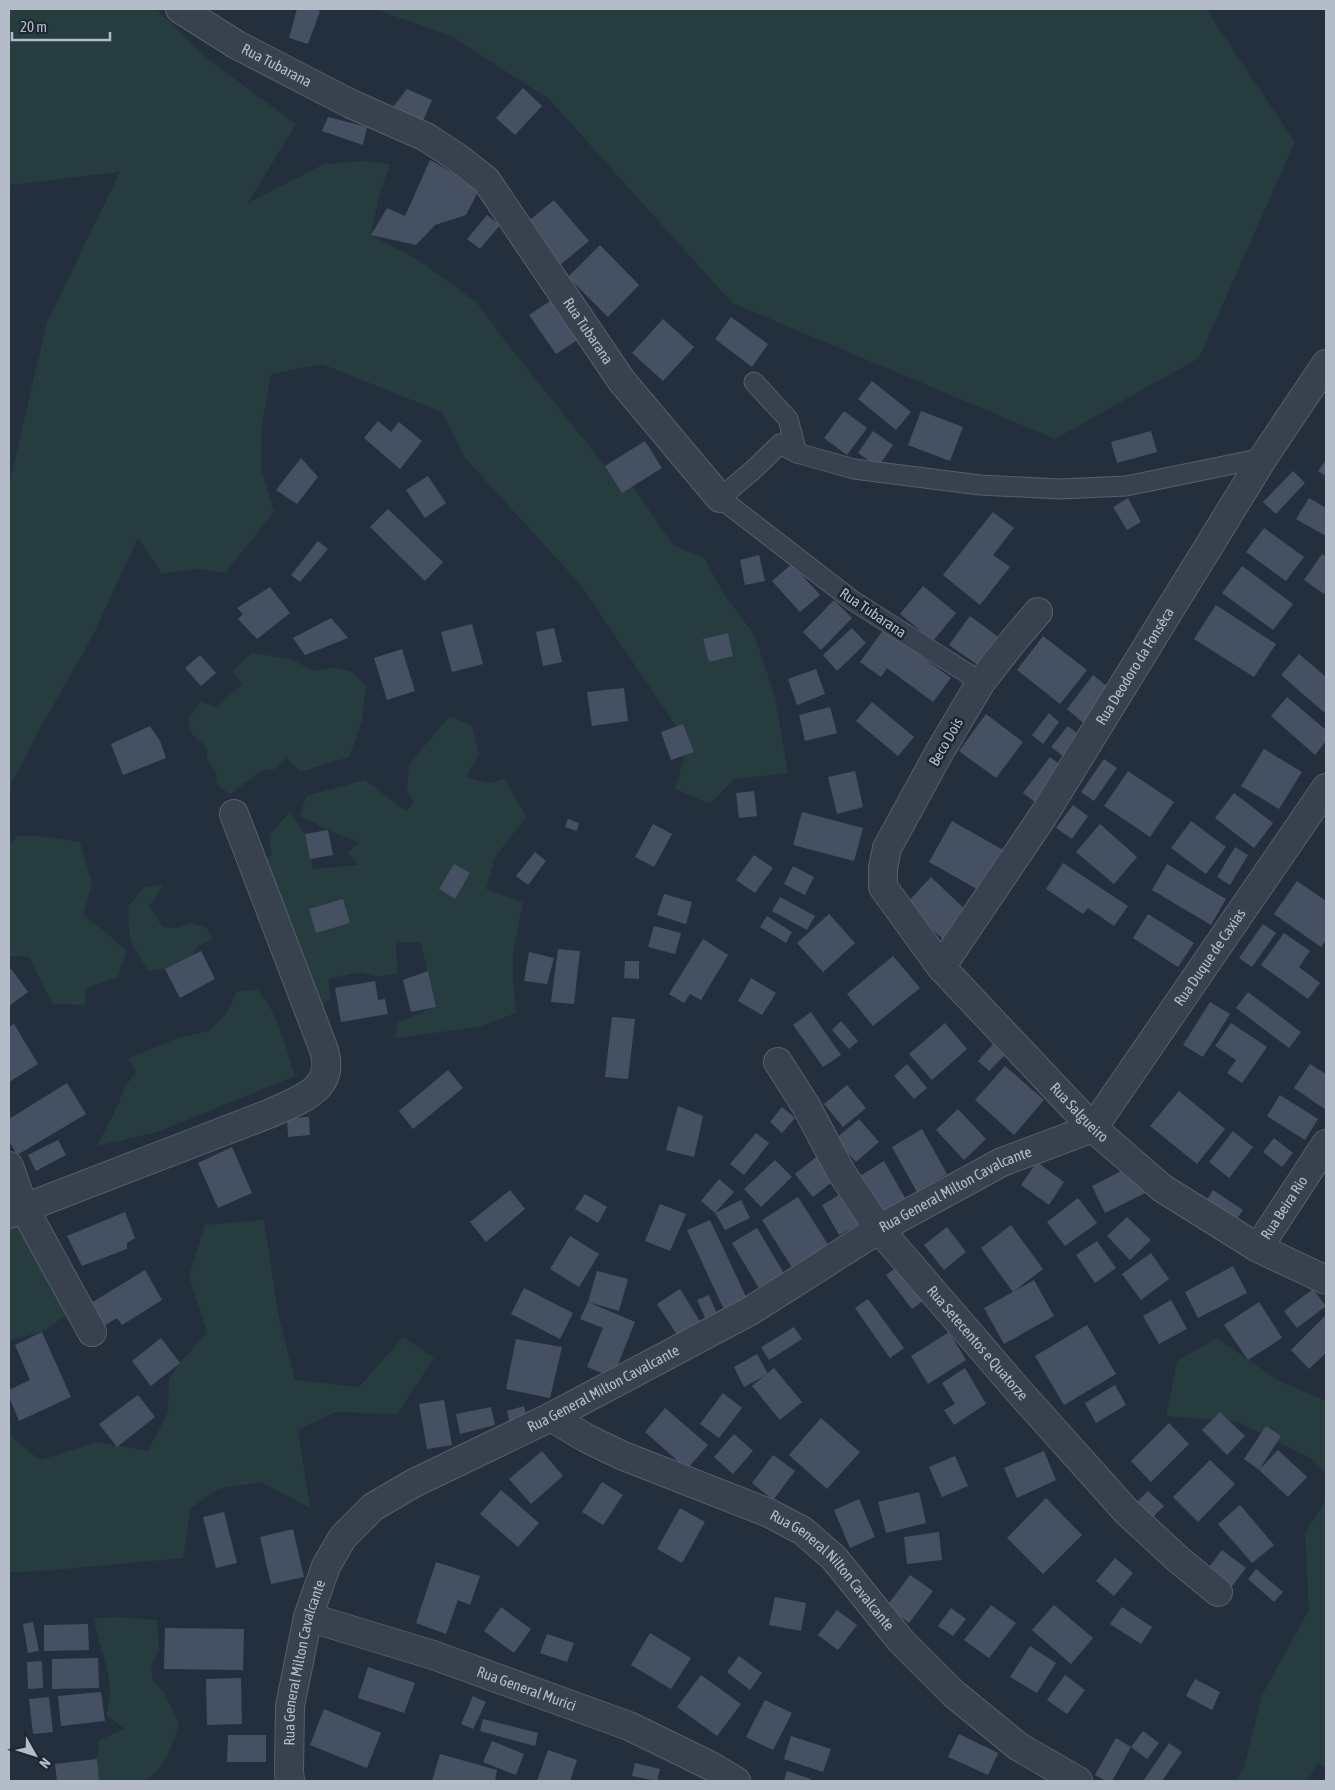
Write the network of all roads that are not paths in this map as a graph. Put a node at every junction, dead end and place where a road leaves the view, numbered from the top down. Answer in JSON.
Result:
{"nodes":[{"id":1,"x":180,"y":9,"type":"edge"},
{"id":2,"x":1326,"y":364,"type":"edge"},
{"id":3,"x":754,"y":382,"type":"dead end"},
{"id":4,"x":798,"y":453,"type":"junction"},
{"id":5,"x":1262,"y":458,"type":"junction"},
{"id":6,"x":720,"y":498,"type":"junction"},
{"id":7,"x":1038,"y":612,"type":"dead end"},
{"id":8,"x":981,"y":682,"type":"junction"},
{"id":9,"x":1326,"y":788,"type":"edge"},
{"id":10,"x":234,"y":814,"type":"dead end"},
{"id":11,"x":883,"y":887,"type":"joint"},
{"id":12,"x":940,"y":967,"type":"junction"},
{"id":13,"x":778,"y":1062,"type":"dead end"},
{"id":14,"x":1093,"y":1128,"type":"junction"},
{"id":15,"x":1325,"y":1147,"type":"edge"},
{"id":16,"x":9,"y":1166,"type":"edge"},
{"id":17,"x":16,"y":1211,"type":"edge"},
{"id":18,"x":879,"y":1229,"type":"junction"},
{"id":19,"x":1258,"y":1248,"type":"junction"},
{"id":20,"x":1326,"y":1280,"type":"edge"},
{"id":21,"x":92,"y":1332,"type":"dead end"},
{"id":22,"x":551,"y":1417,"type":"junction"},
{"id":23,"x":1218,"y":1592,"type":"dead end"},
{"id":24,"x":308,"y":1617,"type":"junction"},
{"id":25,"x":290,"y":1781,"type":"edge"},
{"id":26,"x":736,"y":1781,"type":"edge"},
{"id":27,"x":1078,"y":1781,"type":"edge"}],
"edges":[{"from":1,"to":6,"type":"street","name":"Rua Tubarana"},
{"from":2,"to":5,"type":"street","name":"Rua Deodoro da Fonsêca"},
{"from":3,"to":4,"type":"lane"},
{"from":4,"to":5,"type":"lane"},
{"from":4,"to":6,"type":"lane"},
{"from":5,"to":12,"type":"street","name":"Rua Deodoro da Fonsêca"},
{"from":6,"to":8,"type":"lane","name":"Rua Tubarana"},
{"from":7,"to":8,"type":"street","name":"Beco Dois"},
{"from":8,"to":11,"type":"street","name":"Beco Dois"},
{"from":9,"to":14,"type":"street","name":"Rua Duque de Caxias"},
{"from":10,"to":17,"type":"street"},
{"from":11,"to":12,"type":"street","name":"Rua Salgueiro"},
{"from":12,"to":14,"type":"street","name":"Rua Salgueiro"},
{"from":13,"to":18,"type":"street","name":"Rua Setecentos e Quatorze"},
{"from":14,"to":18,"type":"street","name":"Rua General Milton Cavalcante"},
{"from":14,"to":19,"type":"street","name":"Rua Salgueiro"},
{"from":15,"to":19,"type":"street","name":"Rua Beira Rio"},
{"from":16,"to":17,"type":"street"},
{"from":17,"to":21,"type":"street"},
{"from":18,"to":22,"type":"street","name":"Rua General Milton Cavalcante"},
{"from":18,"to":23,"type":"street","name":"Rua Setecentos e Quatorze"},
{"from":19,"to":20,"type":"street","name":"Rua Salgueiro"},
{"from":22,"to":24,"type":"street","name":"Rua General Milton Cavalcante"},
{"from":22,"to":27,"type":"street","name":"Rua General Nilton Cavalcante"},
{"from":24,"to":25,"type":"street","name":"Rua General Milton Cavalcante"},
{"from":24,"to":26,"type":"street","name":"Rua General Murici"}]}
